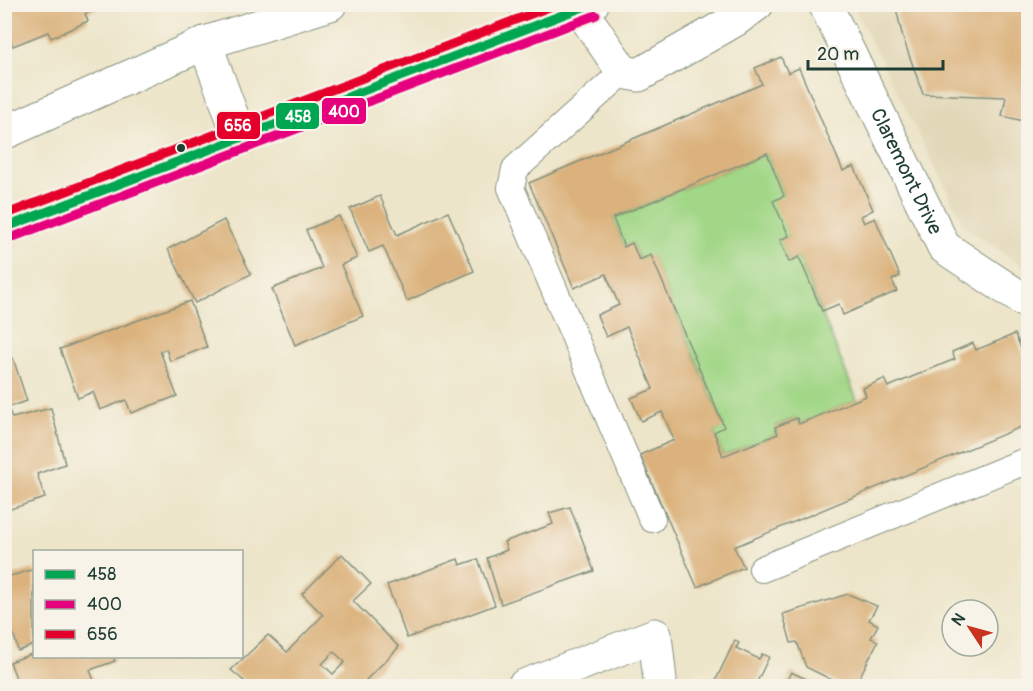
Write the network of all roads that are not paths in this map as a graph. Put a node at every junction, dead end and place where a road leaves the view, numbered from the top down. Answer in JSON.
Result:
{"nodes":[{"id":1,"x":330,"y":4,"type":"edge"},
{"id":2,"x":757,"y":4,"type":"edge"},
{"id":3,"x":825,"y":4,"type":"edge"},
{"id":4,"x":586,"y":7,"type":"edge"},
{"id":5,"x":529,"y":15,"type":"edge"},
{"id":6,"x":205,"y":43,"type":"junction"},
{"id":7,"x":623,"y":72,"type":"junction"},
{"id":8,"x":4,"y":133,"type":"edge"},
{"id":9,"x":240,"y":138,"type":"junction"},
{"id":10,"x":4,"y":228,"type":"edge"},
{"id":11,"x":1029,"y":303,"type":"edge"},
{"id":12,"x":1029,"y":460,"type":"edge"},
{"id":13,"x":652,"y":519,"type":"dead end"},
{"id":14,"x":762,"y":569,"type":"dead end"},
{"id":15,"x":660,"y":680,"type":"dead end"},
{"id":16,"x":524,"y":687,"type":"edge"}],
"edges":[{"from":1,"to":6,"type":"street"},
{"from":2,"to":7,"type":"street"},
{"from":3,"to":11,"type":"street","name":"Claremont Drive"},
{"from":4,"to":5,"type":"street"},
{"from":4,"to":7,"type":"street"},
{"from":5,"to":9,"type":"street"},
{"from":6,"to":8,"type":"street"},
{"from":6,"to":9,"type":"street"},
{"from":7,"to":13,"type":"lane"},
{"from":9,"to":10,"type":"street"},
{"from":12,"to":14,"type":"lane"},
{"from":15,"to":16,"type":"street"}]}
